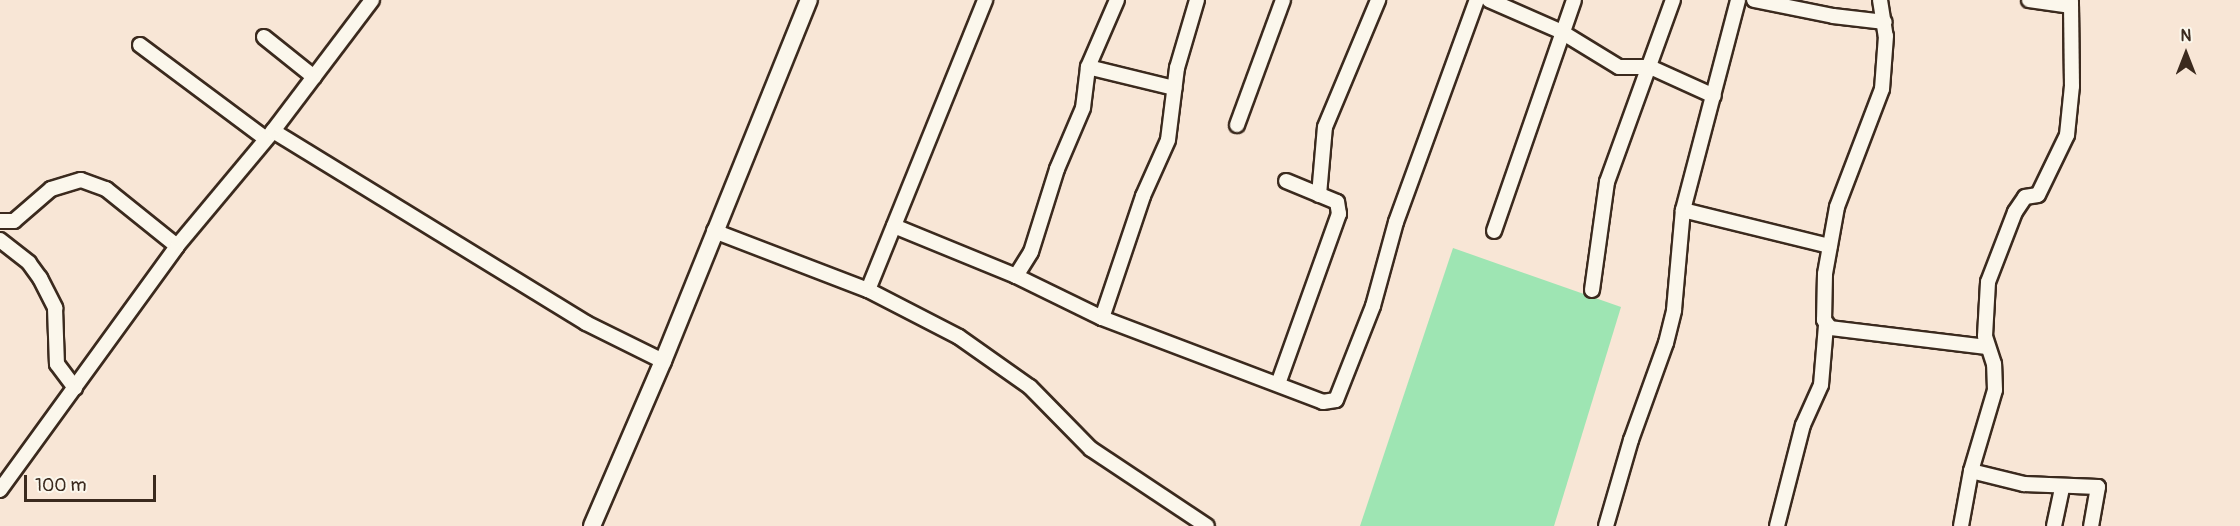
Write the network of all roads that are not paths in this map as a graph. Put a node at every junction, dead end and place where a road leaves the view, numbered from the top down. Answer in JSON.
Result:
{"nodes":[{"id":1,"x":372,"y":0,"type":"edge"},
{"id":2,"x":809,"y":0,"type":"edge"},
{"id":3,"x":986,"y":0,"type":"edge"},
{"id":4,"x":1117,"y":0,"type":"edge"},
{"id":5,"x":1197,"y":0,"type":"edge"},
{"id":6,"x":1283,"y":0,"type":"edge"},
{"id":7,"x":1378,"y":0,"type":"edge"},
{"id":8,"x":1477,"y":0,"type":"edge"},
{"id":9,"x":1489,"y":0,"type":"edge"},
{"id":10,"x":1574,"y":0,"type":"edge"},
{"id":11,"x":1673,"y":0,"type":"edge"},
{"id":12,"x":1737,"y":0,"type":"edge"},
{"id":13,"x":1754,"y":0,"type":"edge"},
{"id":14,"x":1880,"y":0,"type":"edge"},
{"id":15,"x":2029,"y":0,"type":"edge"},
{"id":16,"x":2070,"y":3,"type":"edge"},
{"id":17,"x":1885,"y":22,"type":"junction"},
{"id":18,"x":1560,"y":32,"type":"junction"},
{"id":19,"x":264,"y":38,"type":"dead end"},
{"id":20,"x":140,"y":45,"type":"dead end"},
{"id":21,"x":1088,"y":67,"type":"junction"},
{"id":22,"x":1650,"y":67,"type":"junction"},
{"id":23,"x":314,"y":77,"type":"junction"},
{"id":24,"x":1174,"y":88,"type":"junction"},
{"id":25,"x":1714,"y":96,"type":"junction"},
{"id":26,"x":1237,"y":125,"type":"dead end"},
{"id":27,"x":270,"y":135,"type":"junction"},
{"id":28,"x":1286,"y":180,"type":"dead end"},
{"id":29,"x":1319,"y":195,"type":"junction"},
{"id":30,"x":1683,"y":210,"type":"junction"},
{"id":31,"x":0,"y":221,"type":"edge"},
{"id":32,"x":894,"y":226,"type":"junction"},
{"id":33,"x":714,"y":231,"type":"junction"},
{"id":34,"x":1494,"y":231,"type":"dead end"},
{"id":35,"x":0,"y":240,"type":"edge"},
{"id":36,"x":177,"y":246,"type":"junction"},
{"id":37,"x":1830,"y":246,"type":"junction"},
{"id":38,"x":1016,"y":276,"type":"junction"},
{"id":39,"x":868,"y":290,"type":"junction"},
{"id":40,"x":1592,"y":290,"type":"dead end"},
{"id":41,"x":1102,"y":318,"type":"junction"},
{"id":42,"x":1826,"y":325,"type":"junction"},
{"id":43,"x":1986,"y":347,"type":"junction"},
{"id":44,"x":663,"y":362,"type":"junction"},
{"id":45,"x":1278,"y":384,"type":"junction"},
{"id":46,"x":75,"y":388,"type":"junction"},
{"id":47,"x":1971,"y":471,"type":"junction"},
{"id":48,"x":2062,"y":488,"type":"junction"},
{"id":49,"x":0,"y":490,"type":"edge"},
{"id":50,"x":592,"y":526,"type":"edge"},
{"id":51,"x":1207,"y":526,"type":"edge"},
{"id":52,"x":1606,"y":526,"type":"edge"},
{"id":53,"x":1777,"y":526,"type":"edge"},
{"id":54,"x":1961,"y":526,"type":"edge"},
{"id":55,"x":2054,"y":526,"type":"edge"},
{"id":56,"x":2091,"y":526,"type":"edge"}],
"edges":[{"from":1,"to":23,"type":"street"},
{"from":2,"to":33,"type":"main road"},
{"from":3,"to":32,"type":"street"},
{"from":4,"to":21,"type":"street"},
{"from":5,"to":24,"type":"street"},
{"from":6,"to":26,"type":"street"},
{"from":7,"to":29,"type":"street"},
{"from":8,"to":45,"type":"street"},
{"from":9,"to":18,"type":"street"},
{"from":10,"to":18,"type":"street"},
{"from":11,"to":22,"type":"street"},
{"from":12,"to":25,"type":"street"},
{"from":13,"to":17,"type":"street"},
{"from":14,"to":17,"type":"street"},
{"from":15,"to":16,"type":"street"},
{"from":16,"to":43,"type":"street"},
{"from":17,"to":37,"type":"street"},
{"from":18,"to":22,"type":"street"},
{"from":18,"to":34,"type":"street"},
{"from":19,"to":23,"type":"street"},
{"from":20,"to":27,"type":"street"},
{"from":21,"to":24,"type":"street"},
{"from":21,"to":38,"type":"street"},
{"from":22,"to":25,"type":"street"},
{"from":22,"to":40,"type":"street"},
{"from":23,"to":27,"type":"street"},
{"from":24,"to":41,"type":"street"},
{"from":25,"to":30,"type":"street"},
{"from":27,"to":36,"type":"street"},
{"from":27,"to":44,"type":"street"},
{"from":28,"to":29,"type":"street"},
{"from":29,"to":45,"type":"street"},
{"from":30,"to":37,"type":"street"},
{"from":30,"to":52,"type":"street"},
{"from":31,"to":36,"type":"street"},
{"from":32,"to":38,"type":"street"},
{"from":32,"to":39,"type":"street"},
{"from":33,"to":39,"type":"street"},
{"from":33,"to":44,"type":"main road"},
{"from":35,"to":46,"type":"street"},
{"from":36,"to":46,"type":"street"},
{"from":37,"to":42,"type":"street"},
{"from":38,"to":41,"type":"street"},
{"from":39,"to":51,"type":"street"},
{"from":41,"to":45,"type":"street"},
{"from":42,"to":43,"type":"street"},
{"from":42,"to":53,"type":"street"},
{"from":43,"to":47,"type":"street"},
{"from":44,"to":50,"type":"main road"},
{"from":46,"to":49,"type":"street"},
{"from":47,"to":48,"type":"street"},
{"from":47,"to":54,"type":"street"},
{"from":48,"to":55,"type":"street"},
{"from":48,"to":56,"type":"street"}]}
